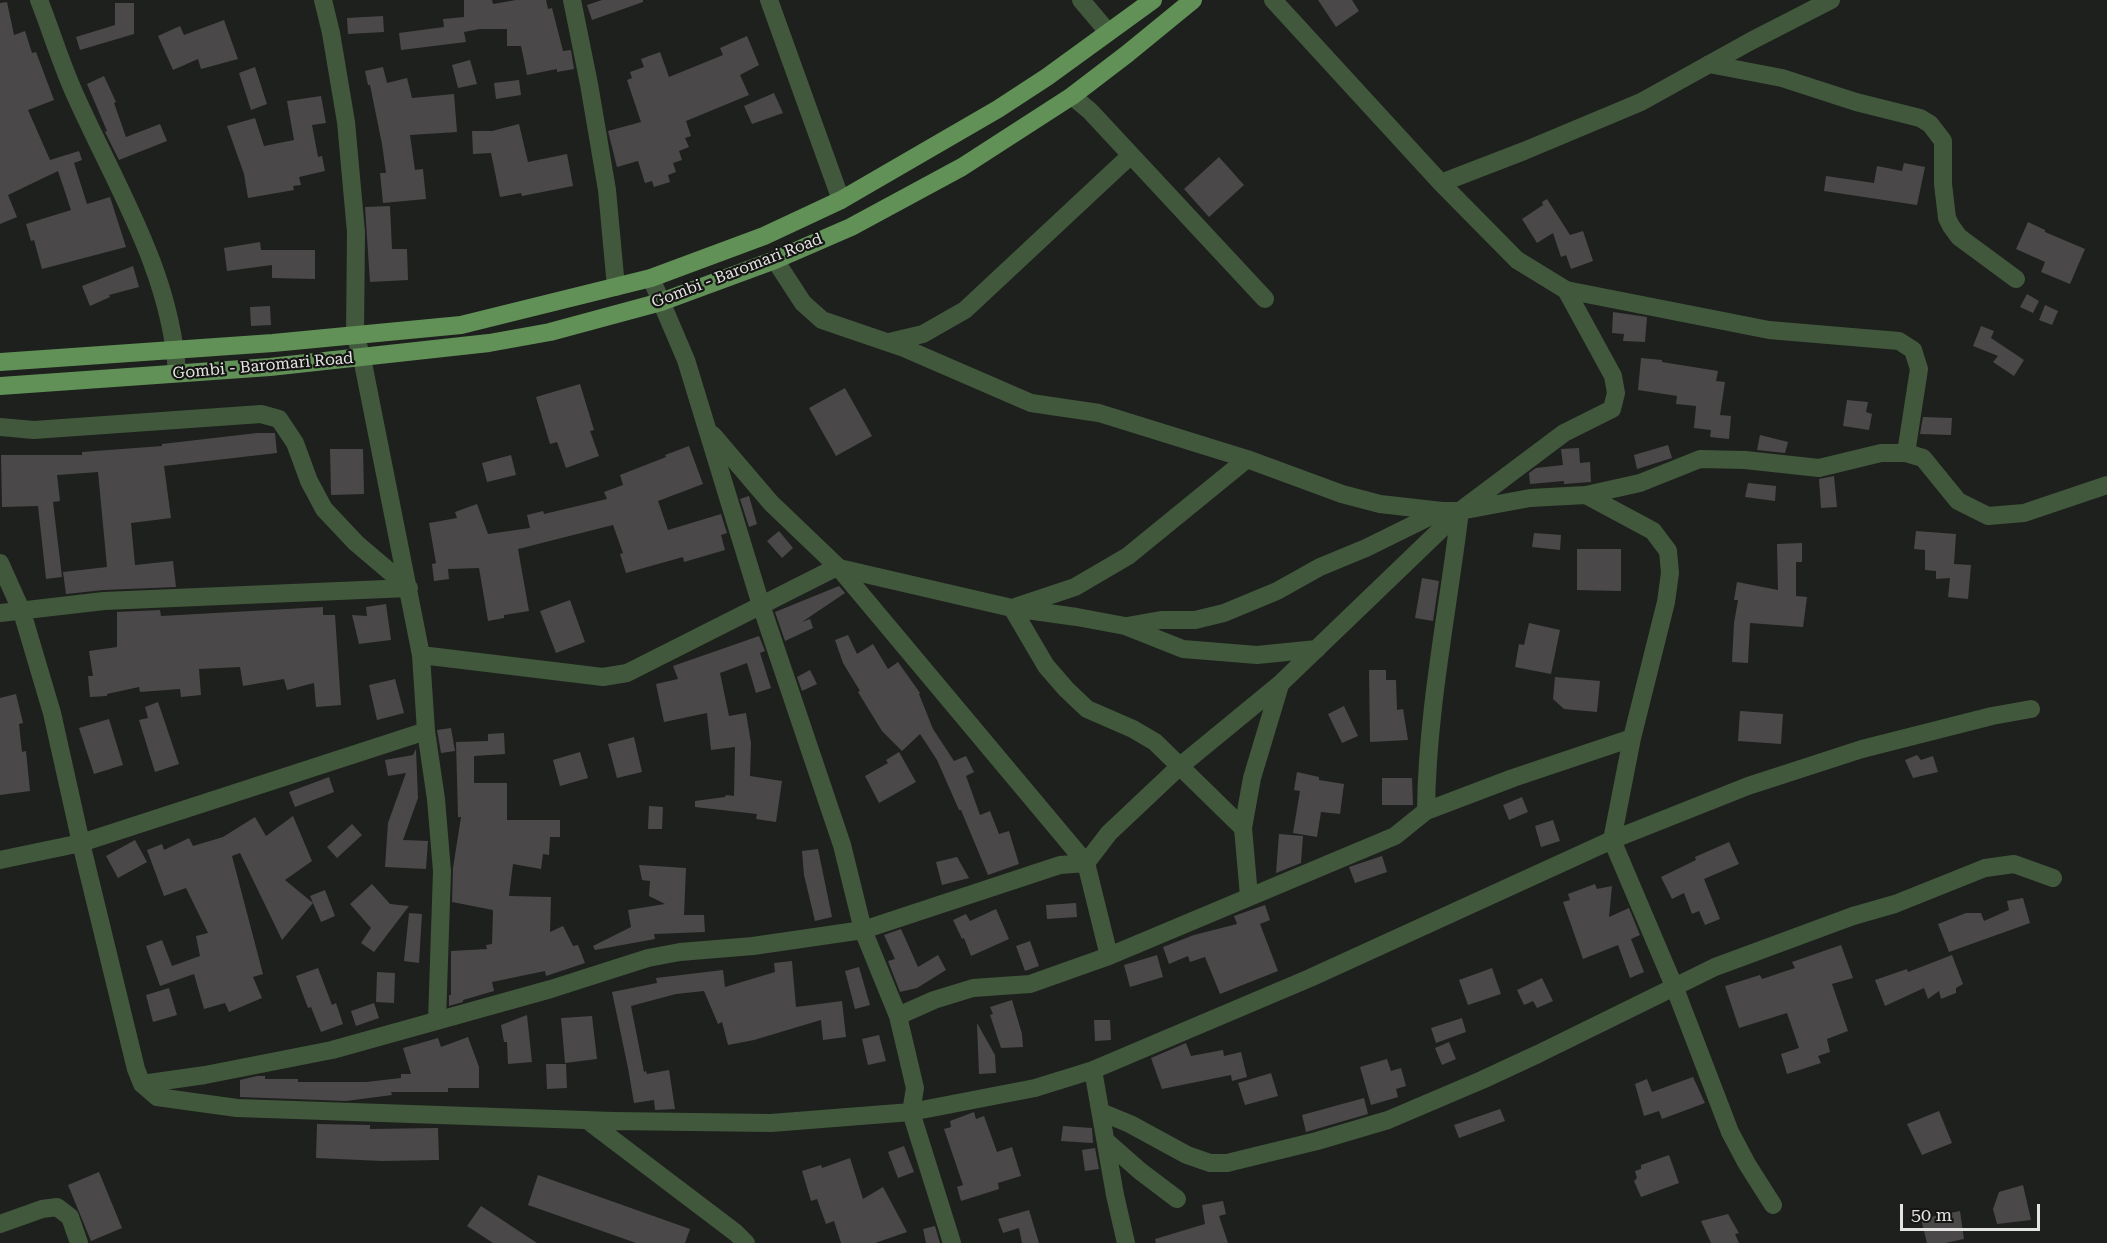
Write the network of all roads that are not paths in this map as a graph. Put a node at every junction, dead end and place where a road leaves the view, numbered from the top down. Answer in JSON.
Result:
{"nodes":[{"id":1,"x":39,"y":0,"type":"edge"},
{"id":2,"x":323,"y":0,"type":"edge"},
{"id":3,"x":572,"y":0,"type":"edge"},
{"id":4,"x":770,"y":0,"type":"edge"},
{"id":5,"x":1081,"y":0,"type":"edge"},
{"id":6,"x":1153,"y":0,"type":"edge"},
{"id":7,"x":1193,"y":0,"type":"edge"},
{"id":8,"x":1273,"y":0,"type":"edge"},
{"id":9,"x":1831,"y":0,"type":"edge"},
{"id":10,"x":1108,"y":32,"type":"junction"},
{"id":11,"x":1709,"y":64,"type":"junction"},
{"id":12,"x":1072,"y":96,"type":"junction"},
{"id":13,"x":1131,"y":155,"type":"junction"},
{"id":14,"x":1440,"y":183,"type":"junction"},
{"id":15,"x":841,"y":200,"type":"junction"},
{"id":16,"x":775,"y":260,"type":"junction"},
{"id":17,"x":651,"y":278,"type":"junction"},
{"id":18,"x":2016,"y":279,"type":"dead end"},
{"id":19,"x":616,"y":287,"type":"junction"},
{"id":20,"x":1566,"y":290,"type":"junction"},
{"id":21,"x":1265,"y":299,"type":"dead end"},
{"id":22,"x":661,"y":303,"type":"junction"},
{"id":23,"x":355,"y":335,"type":"junction"},
{"id":24,"x":888,"y":342,"type":"junction"},
{"id":25,"x":176,"y":350,"type":"junction"},
{"id":26,"x":362,"y":358,"type":"junction"},
{"id":27,"x":0,"y":362,"type":"edge"},
{"id":28,"x":177,"y":373,"type":"junction"},
{"id":29,"x":0,"y":386,"type":"edge"},
{"id":30,"x":0,"y":427,"type":"edge"},
{"id":31,"x":709,"y":432,"type":"junction"},
{"id":32,"x":1906,"y":453,"type":"junction"},
{"id":33,"x":1247,"y":459,"type":"junction"},
{"id":34,"x":2107,"y":485,"type":"edge"},
{"id":35,"x":1586,"y":495,"type":"junction"},
{"id":36,"x":1451,"y":511,"type":"junction"},
{"id":37,"x":0,"y":563,"type":"edge"},
{"id":38,"x":839,"y":568,"type":"junction"},
{"id":39,"x":409,"y":588,"type":"junction"},
{"id":40,"x":760,"y":605,"type":"junction"},
{"id":41,"x":1012,"y":608,"type":"junction"},
{"id":42,"x":22,"y":612,"type":"junction"},
{"id":43,"x":0,"y":613,"type":"edge"},
{"id":44,"x":1125,"y":626,"type":"junction"},
{"id":45,"x":1317,"y":649,"type":"junction"},
{"id":46,"x":421,"y":655,"type":"junction"},
{"id":47,"x":1280,"y":684,"type":"junction"},
{"id":48,"x":2031,"y":710,"type":"dead end"},
{"id":49,"x":426,"y":731,"type":"junction"},
{"id":50,"x":1632,"y":738,"type":"junction"},
{"id":51,"x":1179,"y":767,"type":"junction"},
{"id":52,"x":1426,"y":811,"type":"junction"},
{"id":53,"x":1243,"y":828,"type":"junction"},
{"id":54,"x":1612,"y":840,"type":"junction"},
{"id":55,"x":81,"y":843,"type":"junction"},
{"id":56,"x":0,"y":860,"type":"edge"},
{"id":57,"x":1086,"y":862,"type":"junction"},
{"id":58,"x":2053,"y":878,"type":"dead end"},
{"id":59,"x":1249,"y":896,"type":"junction"},
{"id":60,"x":863,"y":930,"type":"junction"},
{"id":61,"x":1109,"y":956,"type":"junction"},
{"id":62,"x":1674,"y":986,"type":"junction"},
{"id":63,"x":898,"y":1016,"type":"junction"},
{"id":64,"x":437,"y":1021,"type":"junction"},
{"id":65,"x":1093,"y":1070,"type":"junction"},
{"id":66,"x":142,"y":1084,"type":"junction"},
{"id":67,"x":911,"y":1112,"type":"junction"},
{"id":68,"x":1101,"y":1112,"type":"junction"},
{"id":69,"x":587,"y":1120,"type":"junction"},
{"id":70,"x":1106,"y":1141,"type":"junction"},
{"id":71,"x":1177,"y":1199,"type":"dead end"},
{"id":72,"x":1773,"y":1205,"type":"dead end"},
{"id":73,"x":0,"y":1224,"type":"edge"},
{"id":74,"x":79,"y":1243,"type":"edge"},
{"id":75,"x":746,"y":1243,"type":"edge"},
{"id":76,"x":952,"y":1243,"type":"edge"},
{"id":77,"x":1126,"y":1243,"type":"edge"}],
"edges":[{"from":1,"to":25,"type":"street"},
{"from":2,"to":23,"type":"street"},
{"from":3,"to":19,"type":"street"},
{"from":4,"to":15,"type":"street"},
{"from":5,"to":10,"type":"street"},
{"from":6,"to":10,"type":"main road","name":"Gombi - Baromari Road"},
{"from":7,"to":12,"type":"main road","name":"Gombi - Baromari Road"},
{"from":8,"to":14,"type":"street"},
{"from":9,"to":11,"type":"street"},
{"from":10,"to":15,"type":"main road","name":"Gombi - Baromari Road"},
{"from":11,"to":14,"type":"street"},
{"from":11,"to":18,"type":"street"},
{"from":12,"to":13,"type":"street"},
{"from":12,"to":16,"type":"main road","name":"Gombi - Baromari Road"},
{"from":13,"to":21,"type":"street"},
{"from":13,"to":24,"type":"street"},
{"from":14,"to":20,"type":"street"},
{"from":15,"to":17,"type":"main road","name":"Gombi - Baromari Road"},
{"from":16,"to":22,"type":"main road","name":"Gombi - Baromari Road"},
{"from":16,"to":24,"type":"street"},
{"from":17,"to":19,"type":"main road","name":"Gombi - Baromari Road"},
{"from":17,"to":22,"type":"street"},
{"from":19,"to":23,"type":"main road","name":"Gombi - Baromari Road"},
{"from":20,"to":32,"type":"street"},
{"from":20,"to":36,"type":"street"},
{"from":22,"to":26,"type":"main road","name":"Gombi - Baromari Road"},
{"from":22,"to":31,"type":"street"},
{"from":23,"to":25,"type":"main road","name":"Gombi - Baromari Road"},
{"from":23,"to":26,"type":"street"},
{"from":24,"to":33,"type":"street"},
{"from":25,"to":27,"type":"main road","name":"Gombi - Baromari Road"},
{"from":25,"to":28,"type":"street"},
{"from":26,"to":28,"type":"main road","name":"Gombi - Baromari Road"},
{"from":26,"to":39,"type":"street"},
{"from":28,"to":29,"type":"main road","name":"Gombi - Baromari Road"},
{"from":30,"to":39,"type":"street"},
{"from":31,"to":38,"type":"street"},
{"from":31,"to":40,"type":"street"},
{"from":32,"to":34,"type":"street"},
{"from":32,"to":35,"type":"street"},
{"from":33,"to":36,"type":"street"},
{"from":33,"to":41,"type":"street"},
{"from":35,"to":36,"type":"street"},
{"from":35,"to":50,"type":"street"},
{"from":36,"to":44,"type":"street"},
{"from":36,"to":45,"type":"street"},
{"from":36,"to":52,"type":"street"},
{"from":37,"to":42,"type":"street"},
{"from":38,"to":40,"type":"street"},
{"from":38,"to":41,"type":"street"},
{"from":38,"to":57,"type":"street"},
{"from":39,"to":42,"type":"street"},
{"from":39,"to":46,"type":"street"},
{"from":40,"to":46,"type":"street"},
{"from":40,"to":60,"type":"street"},
{"from":41,"to":44,"type":"street"},
{"from":41,"to":51,"type":"street"},
{"from":42,"to":43,"type":"street"},
{"from":42,"to":55,"type":"street"},
{"from":44,"to":45,"type":"street"},
{"from":45,"to":47,"type":"street"},
{"from":46,"to":49,"type":"street"},
{"from":47,"to":51,"type":"street"},
{"from":47,"to":53,"type":"street"},
{"from":48,"to":54,"type":"street"},
{"from":49,"to":55,"type":"street"},
{"from":49,"to":64,"type":"street"},
{"from":50,"to":52,"type":"street"},
{"from":50,"to":54,"type":"street"},
{"from":51,"to":53,"type":"street"},
{"from":51,"to":57,"type":"street"},
{"from":52,"to":59,"type":"street"},
{"from":53,"to":59,"type":"street"},
{"from":54,"to":62,"type":"street"},
{"from":54,"to":65,"type":"street"},
{"from":55,"to":56,"type":"street"},
{"from":55,"to":66,"type":"street"},
{"from":57,"to":60,"type":"street"},
{"from":57,"to":61,"type":"street"},
{"from":58,"to":62,"type":"street"},
{"from":59,"to":61,"type":"street"},
{"from":60,"to":63,"type":"street"},
{"from":60,"to":64,"type":"street"},
{"from":61,"to":63,"type":"street"},
{"from":62,"to":68,"type":"street"},
{"from":62,"to":72,"type":"street"},
{"from":63,"to":67,"type":"street"},
{"from":64,"to":66,"type":"street"},
{"from":65,"to":67,"type":"street"},
{"from":65,"to":68,"type":"street"},
{"from":66,"to":69,"type":"street"},
{"from":67,"to":69,"type":"street"},
{"from":67,"to":76,"type":"street"},
{"from":68,"to":70,"type":"street"},
{"from":69,"to":75,"type":"street"},
{"from":70,"to":71,"type":"street"},
{"from":70,"to":77,"type":"street"},
{"from":73,"to":74,"type":"street"}]}
